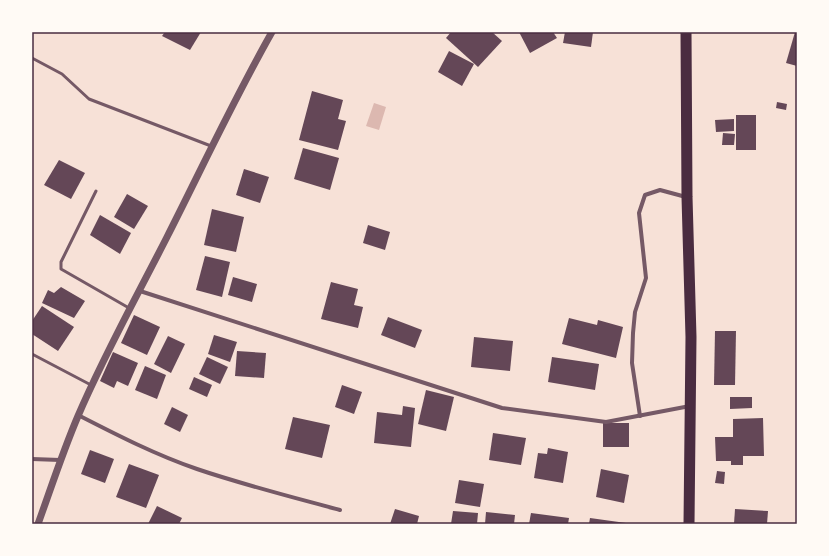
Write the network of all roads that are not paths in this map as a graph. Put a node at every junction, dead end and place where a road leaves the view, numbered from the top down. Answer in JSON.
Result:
{"nodes":[{"id":1,"x":272,"y":32,"type":"edge"},
{"id":2,"x":686,"y":32,"type":"edge"},
{"id":3,"x":32,"y":58,"type":"edge"},
{"id":4,"x":212,"y":147,"type":"junction"},
{"id":5,"x":96,"y":191,"type":"dead end"},
{"id":6,"x":687,"y":197,"type":"junction"},
{"id":7,"x":140,"y":291,"type":"junction"},
{"id":8,"x":131,"y":309,"type":"junction"},
{"id":9,"x":32,"y":354,"type":"edge"},
{"id":10,"x":92,"y":386,"type":"junction"},
{"id":11,"x":690,"y":406,"type":"junction"},
{"id":12,"x":78,"y":415,"type":"junction"},
{"id":13,"x":640,"y":416,"type":"junction"},
{"id":14,"x":32,"y":459,"type":"edge"},
{"id":15,"x":60,"y":460,"type":"junction"},
{"id":16,"x":340,"y":510,"type":"dead end"},
{"id":17,"x":38,"y":524,"type":"edge"},
{"id":18,"x":689,"y":524,"type":"edge"}],
"edges":[{"from":1,"to":4,"type":"street"},
{"from":2,"to":6,"type":"highway"},
{"from":3,"to":4,"type":"lane"},
{"from":4,"to":7,"type":"street"},
{"from":5,"to":8,"type":"lane"},
{"from":6,"to":11,"type":"highway"},
{"from":6,"to":13,"type":"street"},
{"from":7,"to":8,"type":"street"},
{"from":7,"to":13,"type":"street"},
{"from":8,"to":10,"type":"street"},
{"from":9,"to":10,"type":"lane"},
{"from":10,"to":12,"type":"street"},
{"from":11,"to":13,"type":"street"},
{"from":11,"to":18,"type":"highway"},
{"from":12,"to":15,"type":"street"},
{"from":12,"to":16,"type":"street"},
{"from":14,"to":15,"type":"street"},
{"from":15,"to":17,"type":"street"}]}
